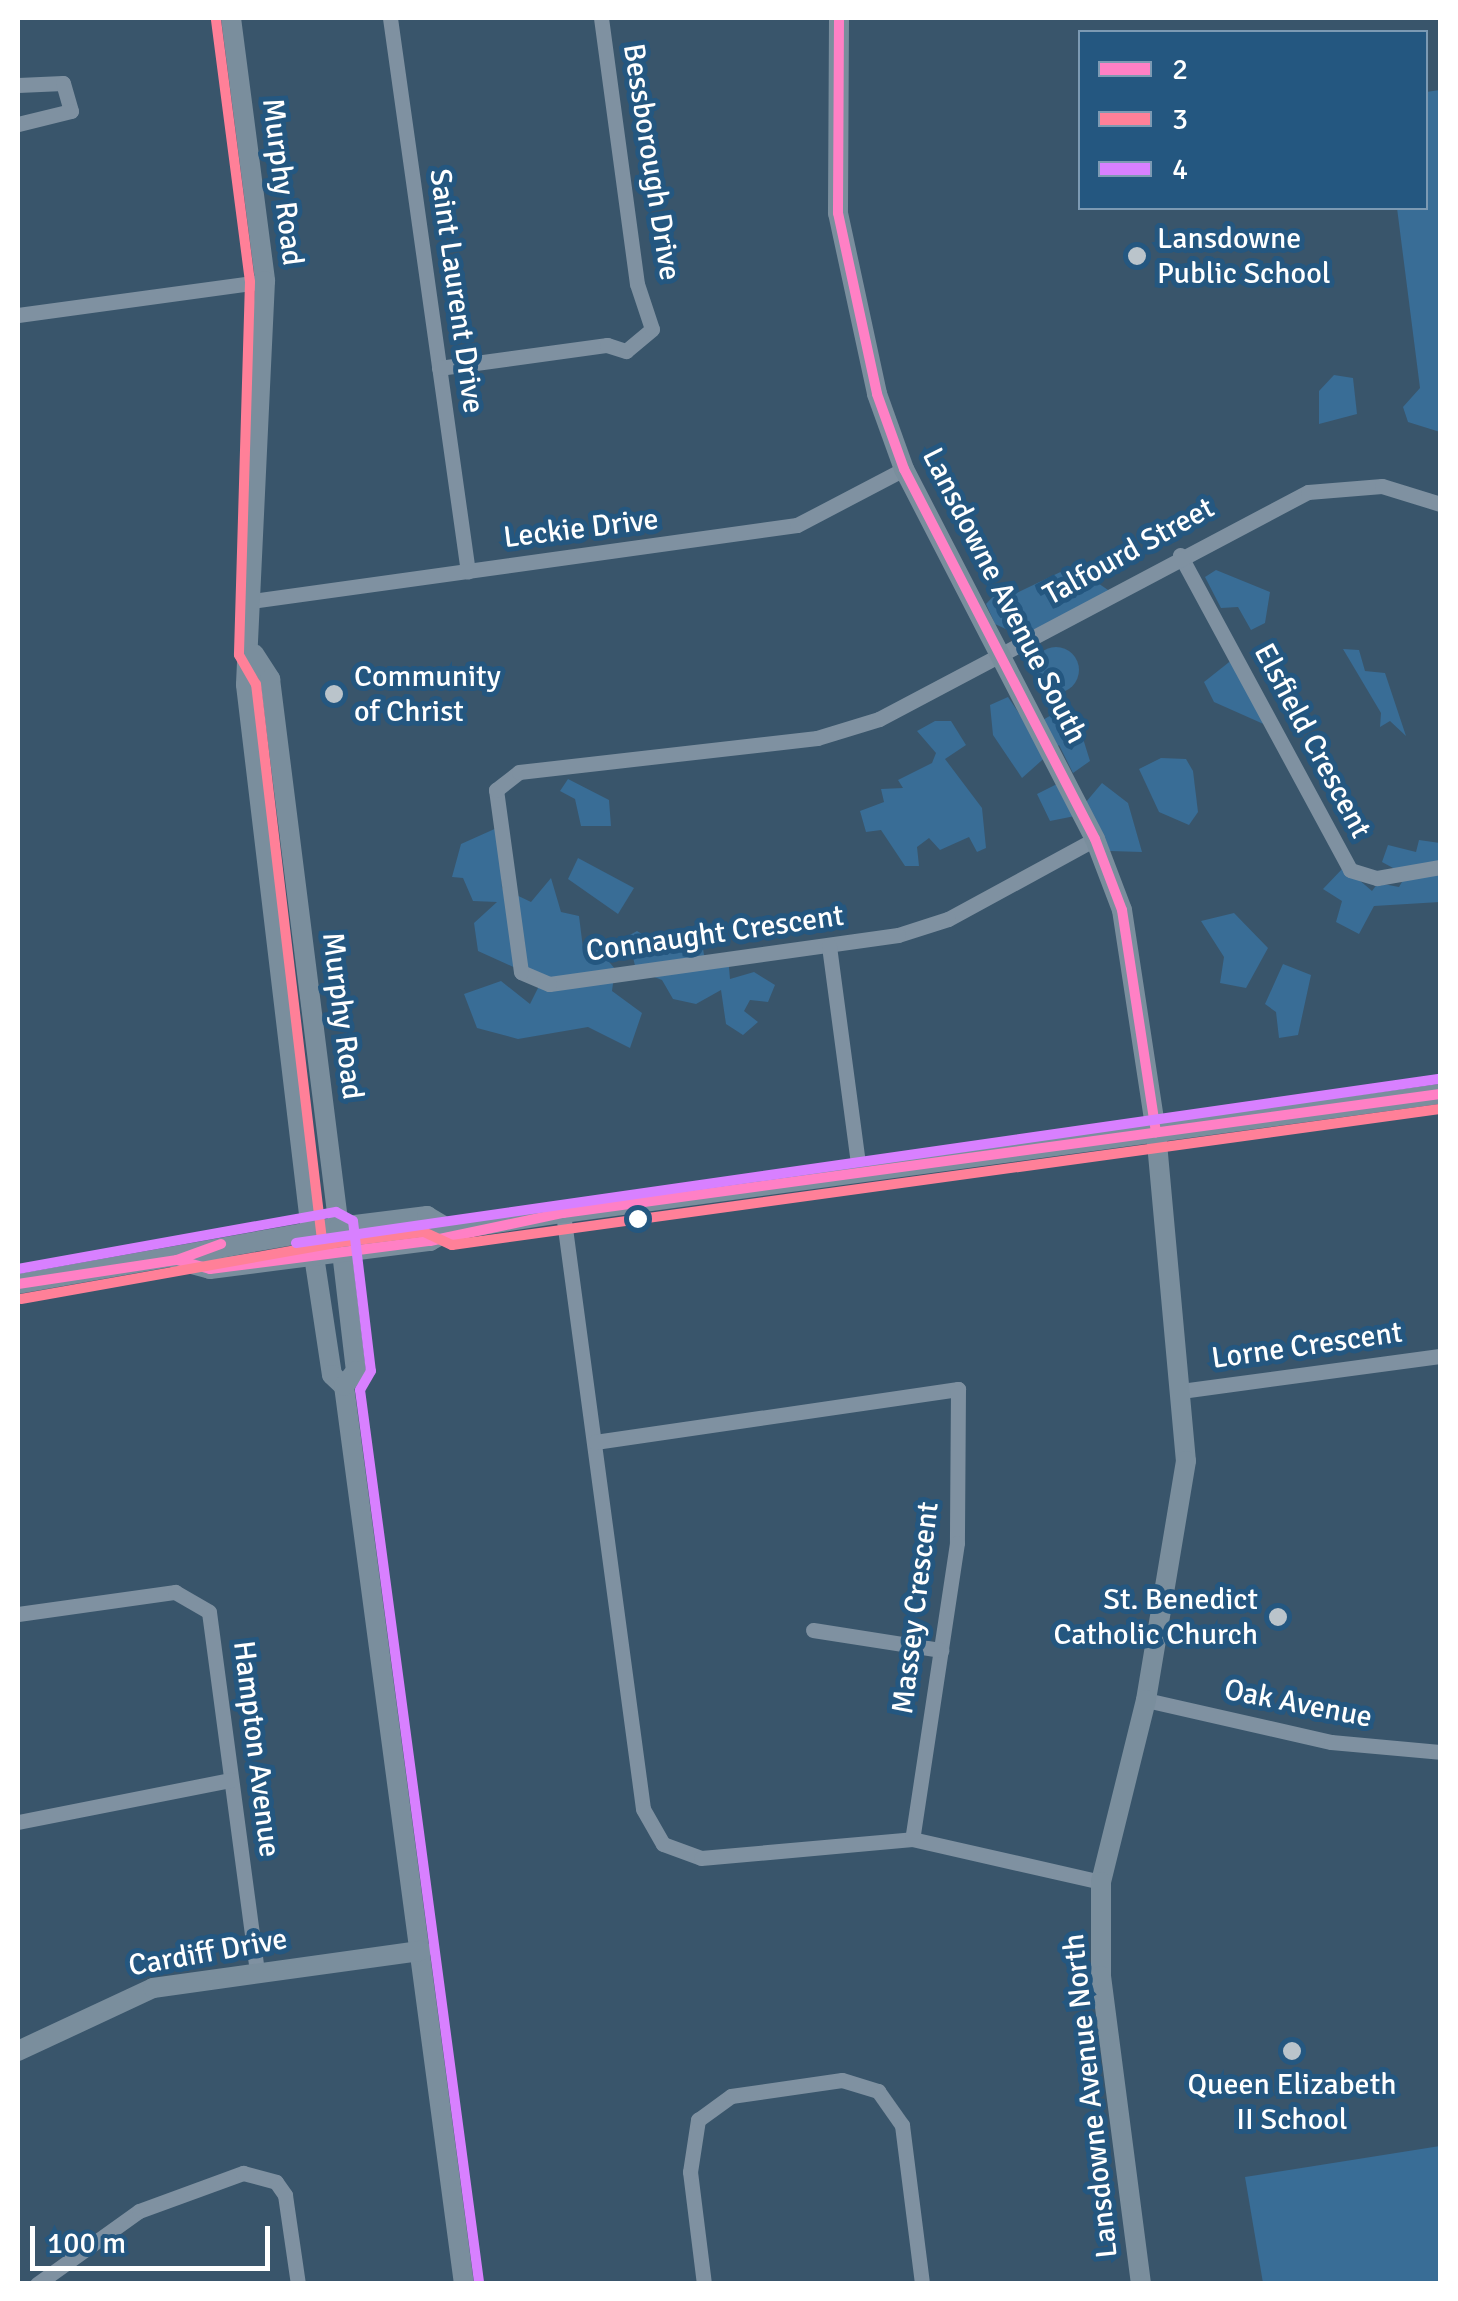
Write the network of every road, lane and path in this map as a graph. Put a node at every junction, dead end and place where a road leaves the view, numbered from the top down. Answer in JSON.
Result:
{"nodes":[{"id":1,"x":231,"y":18,"type":"edge"},
{"id":2,"x":390,"y":18,"type":"edge"},
{"id":3,"x":601,"y":18,"type":"edge"},
{"id":4,"x":839,"y":18,"type":"edge"},
{"id":5,"x":18,"y":85,"type":"edge"},
{"id":6,"x":18,"y":124,"type":"edge"},
{"id":7,"x":265,"y":281,"type":"junction"},
{"id":8,"x":18,"y":315,"type":"edge"},
{"id":9,"x":439,"y":368,"type":"junction"},
{"id":10,"x":904,"y":469,"type":"junction"},
{"id":11,"x":1440,"y":504,"type":"edge"},
{"id":12,"x":1180,"y":556,"type":"junction"},
{"id":13,"x":468,"y":572,"type":"junction"},
{"id":14,"x":252,"y":601,"type":"junction"},
{"id":15,"x":254,"y":654,"type":"junction"},
{"id":16,"x":999,"y":655,"type":"junction"},
{"id":17,"x":503,"y":779,"type":"joint"},
{"id":18,"x":1095,"y":839,"type":"junction"},
{"id":19,"x":1440,"y":867,"type":"edge"},
{"id":20,"x":830,"y":946,"type":"junction"},
{"id":21,"x":1440,"y":1094,"type":"edge"},
{"id":22,"x":1156,"y":1132,"type":"junction"},
{"id":23,"x":860,"y":1172,"type":"junction"},
{"id":24,"x":563,"y":1212,"type":"junction"},
{"id":25,"x":338,"y":1227,"type":"junction"},
{"id":26,"x":450,"y":1230,"type":"junction"},
{"id":27,"x":310,"y":1231,"type":"junction"},
{"id":28,"x":342,"y":1252,"type":"junction"},
{"id":29,"x":314,"y":1256,"type":"junction"},
{"id":30,"x":177,"y":1260,"type":"junction"},
{"id":31,"x":18,"y":1284,"type":"edge"},
{"id":32,"x":1440,"y":1356,"type":"edge"},
{"id":33,"x":344,"y":1386,"type":"junction"},
{"id":34,"x":1180,"y":1391,"type":"junction"},
{"id":35,"x":594,"y":1442,"type":"junction"},
{"id":36,"x":18,"y":1614,"type":"edge"},
{"id":37,"x":813,"y":1630,"type":"dead end"},
{"id":38,"x":941,"y":1650,"type":"junction"},
{"id":39,"x":1146,"y":1700,"type":"junction"},
{"id":40,"x":1440,"y":1752,"type":"edge"},
{"id":41,"x":232,"y":1780,"type":"junction"},
{"id":42,"x":18,"y":1822,"type":"edge"},
{"id":43,"x":912,"y":1840,"type":"junction"},
{"id":44,"x":1101,"y":1882,"type":"junction"},
{"id":45,"x":421,"y":1951,"type":"junction"},
{"id":46,"x":257,"y":1972,"type":"junction"},
{"id":47,"x":18,"y":2051,"type":"edge"},
{"id":48,"x":37,"y":2284,"type":"edge"},
{"id":49,"x":298,"y":2284,"type":"edge"},
{"id":50,"x":464,"y":2284,"type":"edge"},
{"id":51,"x":704,"y":2284,"type":"edge"},
{"id":52,"x":922,"y":2284,"type":"edge"},
{"id":53,"x":1142,"y":2284,"type":"edge"}],
"edges":[{"from":1,"to":7,"type":"street","name":"Murphy Road"},
{"from":2,"to":9,"type":"street","name":"Saint Laurent Drive"},
{"from":3,"to":9,"type":"street","name":"Bessborough Drive"},
{"from":4,"to":10,"type":"street","name":"Lansdowne Avenue South"},
{"from":5,"to":6,"type":"street"},
{"from":7,"to":8,"type":"street"},
{"from":7,"to":14,"type":"street","name":"Murphy Road"},
{"from":9,"to":13,"type":"street","name":"Saint Laurent Drive"},
{"from":10,"to":13,"type":"street","name":"Leckie Drive"},
{"from":10,"to":16,"type":"street","name":"Lansdowne Avenue South"},
{"from":11,"to":12,"type":"street","name":"Talfourd Street"},
{"from":12,"to":16,"type":"street","name":"Talfourd Street"},
{"from":12,"to":19,"type":"street","name":"Elsfield Crescent"},
{"from":13,"to":14,"type":"street","name":"Leckie Drive"},
{"from":14,"to":15,"type":"street","name":"Murphy Road"},
{"from":15,"to":25,"type":"street","name":"Murphy Road"},
{"from":15,"to":27,"type":"street","name":"Murphy Road"},
{"from":16,"to":17,"type":"street","name":"Talfourd Street"},
{"from":16,"to":18,"type":"street","name":"Lansdowne Avenue South"},
{"from":17,"to":20,"type":"street","name":"Connaught Crescent"},
{"from":18,"to":20,"type":"street","name":"Connaught Crescent"},
{"from":18,"to":22,"type":"street","name":"Lansdowne Avenue South"},
{"from":20,"to":23,"type":"street"},
{"from":21,"to":22,"type":"street"},
{"from":22,"to":23,"type":"street"},
{"from":22,"to":34,"type":"street","name":"Lansdowne Avenue North"},
{"from":23,"to":24,"type":"street"},
{"from":24,"to":26,"type":"street"},
{"from":24,"to":35,"type":"street"},
{"from":25,"to":26,"type":"street"},
{"from":25,"to":27,"type":"street"},
{"from":25,"to":28,"type":"street","name":"Murphy Road"},
{"from":26,"to":28,"type":"street"},
{"from":27,"to":29,"type":"street","name":"Murphy Road"},
{"from":27,"to":30,"type":"street"},
{"from":28,"to":29,"type":"street"},
{"from":28,"to":33,"type":"street","name":"Murphy Road"},
{"from":29,"to":30,"type":"street"},
{"from":29,"to":33,"type":"street","name":"Murphy Road"},
{"from":30,"to":31,"type":"street"},
{"from":32,"to":34,"type":"street","name":"Lorne Crescent"},
{"from":33,"to":45,"type":"street","name":"Murphy Road"},
{"from":34,"to":39,"type":"street","name":"Lansdowne Avenue North"},
{"from":35,"to":38,"type":"street","name":"Massey Crescent"},
{"from":35,"to":43,"type":"street"},
{"from":36,"to":41,"type":"street","name":"Hampton Avenue"},
{"from":37,"to":38,"type":"street"},
{"from":38,"to":43,"type":"street","name":"Massey Crescent"},
{"from":39,"to":40,"type":"street","name":"Oak Avenue"},
{"from":39,"to":44,"type":"street","name":"Lansdowne Avenue North"},
{"from":41,"to":42,"type":"street"},
{"from":41,"to":46,"type":"street","name":"Hampton Avenue"},
{"from":43,"to":44,"type":"street"},
{"from":44,"to":53,"type":"street","name":"Lansdowne Avenue North"},
{"from":45,"to":46,"type":"street","name":"Cardiff Drive"},
{"from":45,"to":50,"type":"street","name":"Murphy Road"},
{"from":46,"to":47,"type":"street","name":"Cardiff Drive"},
{"from":48,"to":49,"type":"street"},
{"from":51,"to":52,"type":"street"}]}
